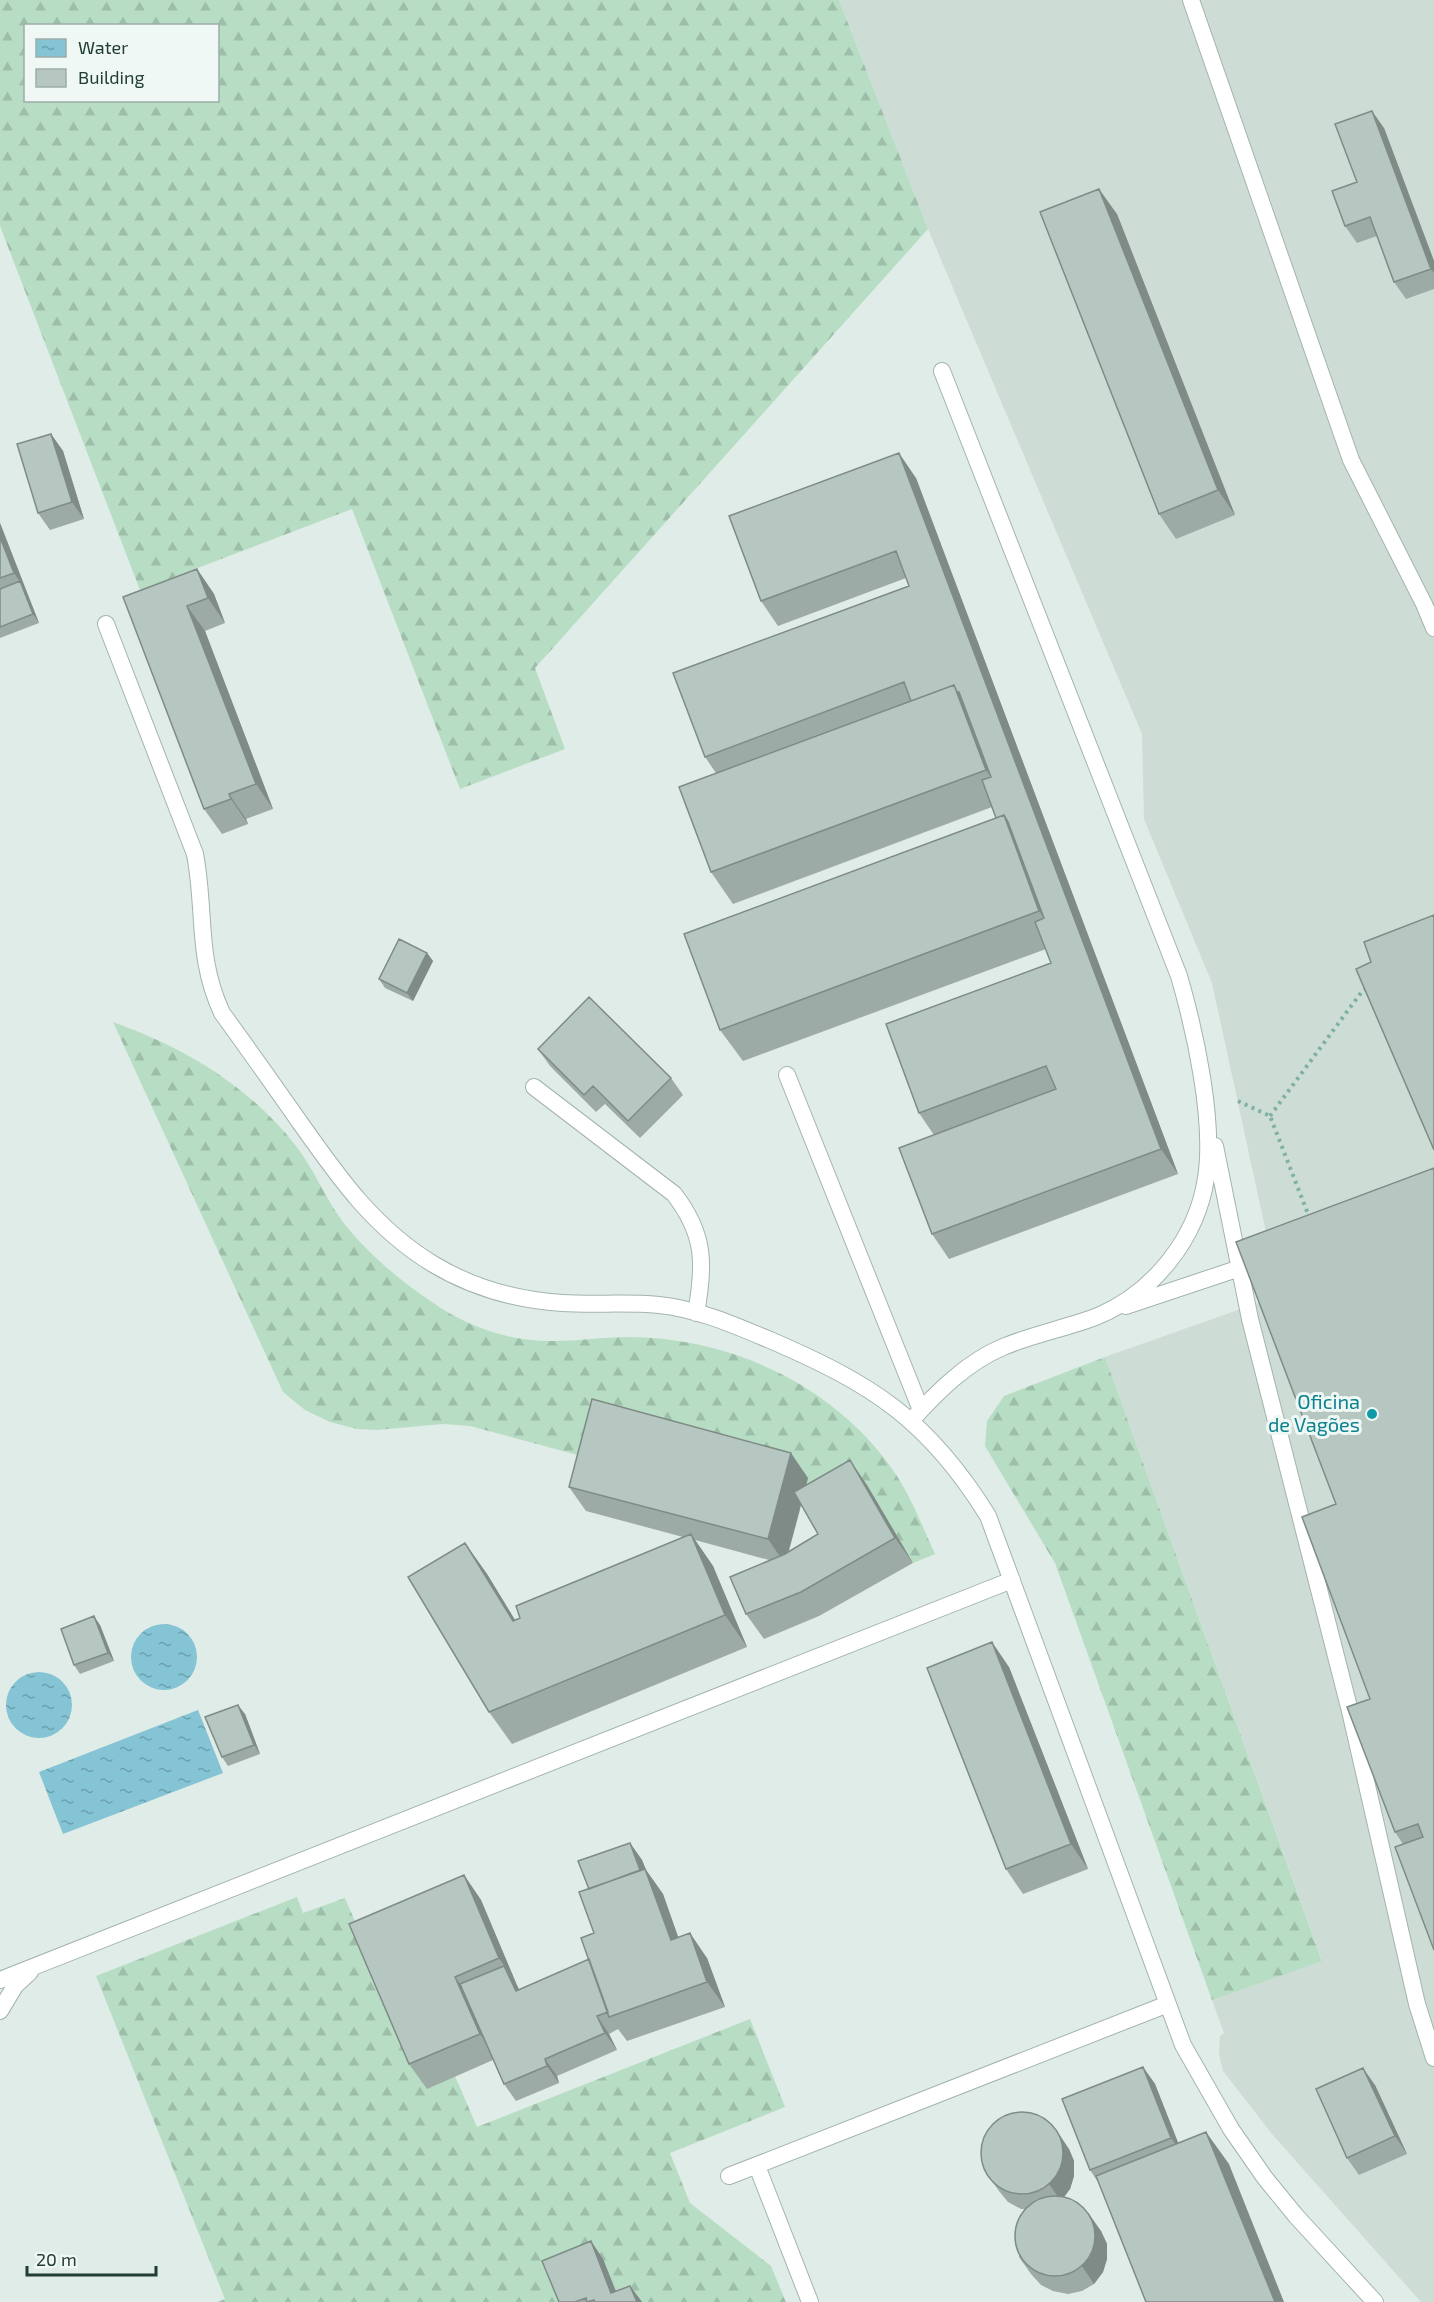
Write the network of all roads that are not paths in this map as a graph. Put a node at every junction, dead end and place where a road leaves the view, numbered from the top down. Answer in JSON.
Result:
{"nodes":[{"id":1,"x":1191,"y":0,"type":"edge"},
{"id":2,"x":942,"y":371,"type":"dead end"},
{"id":3,"x":106,"y":624,"type":"dead end"},
{"id":4,"x":1434,"y":628,"type":"edge"},
{"id":5,"x":786,"y":1075,"type":"dead end"},
{"id":6,"x":1202,"y":1084,"type":"junction"},
{"id":7,"x":534,"y":1087,"type":"dead end"},
{"id":8,"x":1240,"y":1268,"type":"junction"},
{"id":9,"x":696,"y":1313,"type":"junction"},
{"id":10,"x":1100,"y":1315,"type":"junction"},
{"id":11,"x":916,"y":1415,"type":"junction"},
{"id":12,"x":1012,"y":1580,"type":"junction"},
{"id":13,"x":46,"y":1962,"type":"junction"},
{"id":14,"x":0,"y":1980,"type":"edge"},
{"id":15,"x":1168,"y":2004,"type":"junction"},
{"id":16,"x":0,"y":2011,"type":"edge"},
{"id":17,"x":1434,"y":2058,"type":"edge"},
{"id":18,"x":757,"y":2166,"type":"junction"},
{"id":19,"x":729,"y":2176,"type":"dead end"},
{"id":20,"x":810,"y":2302,"type":"edge"},
{"id":21,"x":1375,"y":2302,"type":"edge"}],
"edges":[{"from":1,"to":4,"type":"lane"},
{"from":2,"to":6,"type":"lane"},
{"from":3,"to":9,"type":"lane"},
{"from":5,"to":11,"type":"lane"},
{"from":6,"to":8,"type":"lane"},
{"from":6,"to":10,"type":"lane"},
{"from":7,"to":9,"type":"lane"},
{"from":8,"to":10,"type":"lane"},
{"from":8,"to":17,"type":"lane"},
{"from":9,"to":11,"type":"lane"},
{"from":10,"to":11,"type":"lane"},
{"from":11,"to":12,"type":"lane"},
{"from":12,"to":13,"type":"lane"},
{"from":12,"to":15,"type":"lane"},
{"from":13,"to":14,"type":"lane"},
{"from":13,"to":16,"type":"lane"},
{"from":15,"to":18,"type":"lane"},
{"from":15,"to":21,"type":"lane"},
{"from":18,"to":19,"type":"lane"},
{"from":18,"to":20,"type":"lane"}]}
